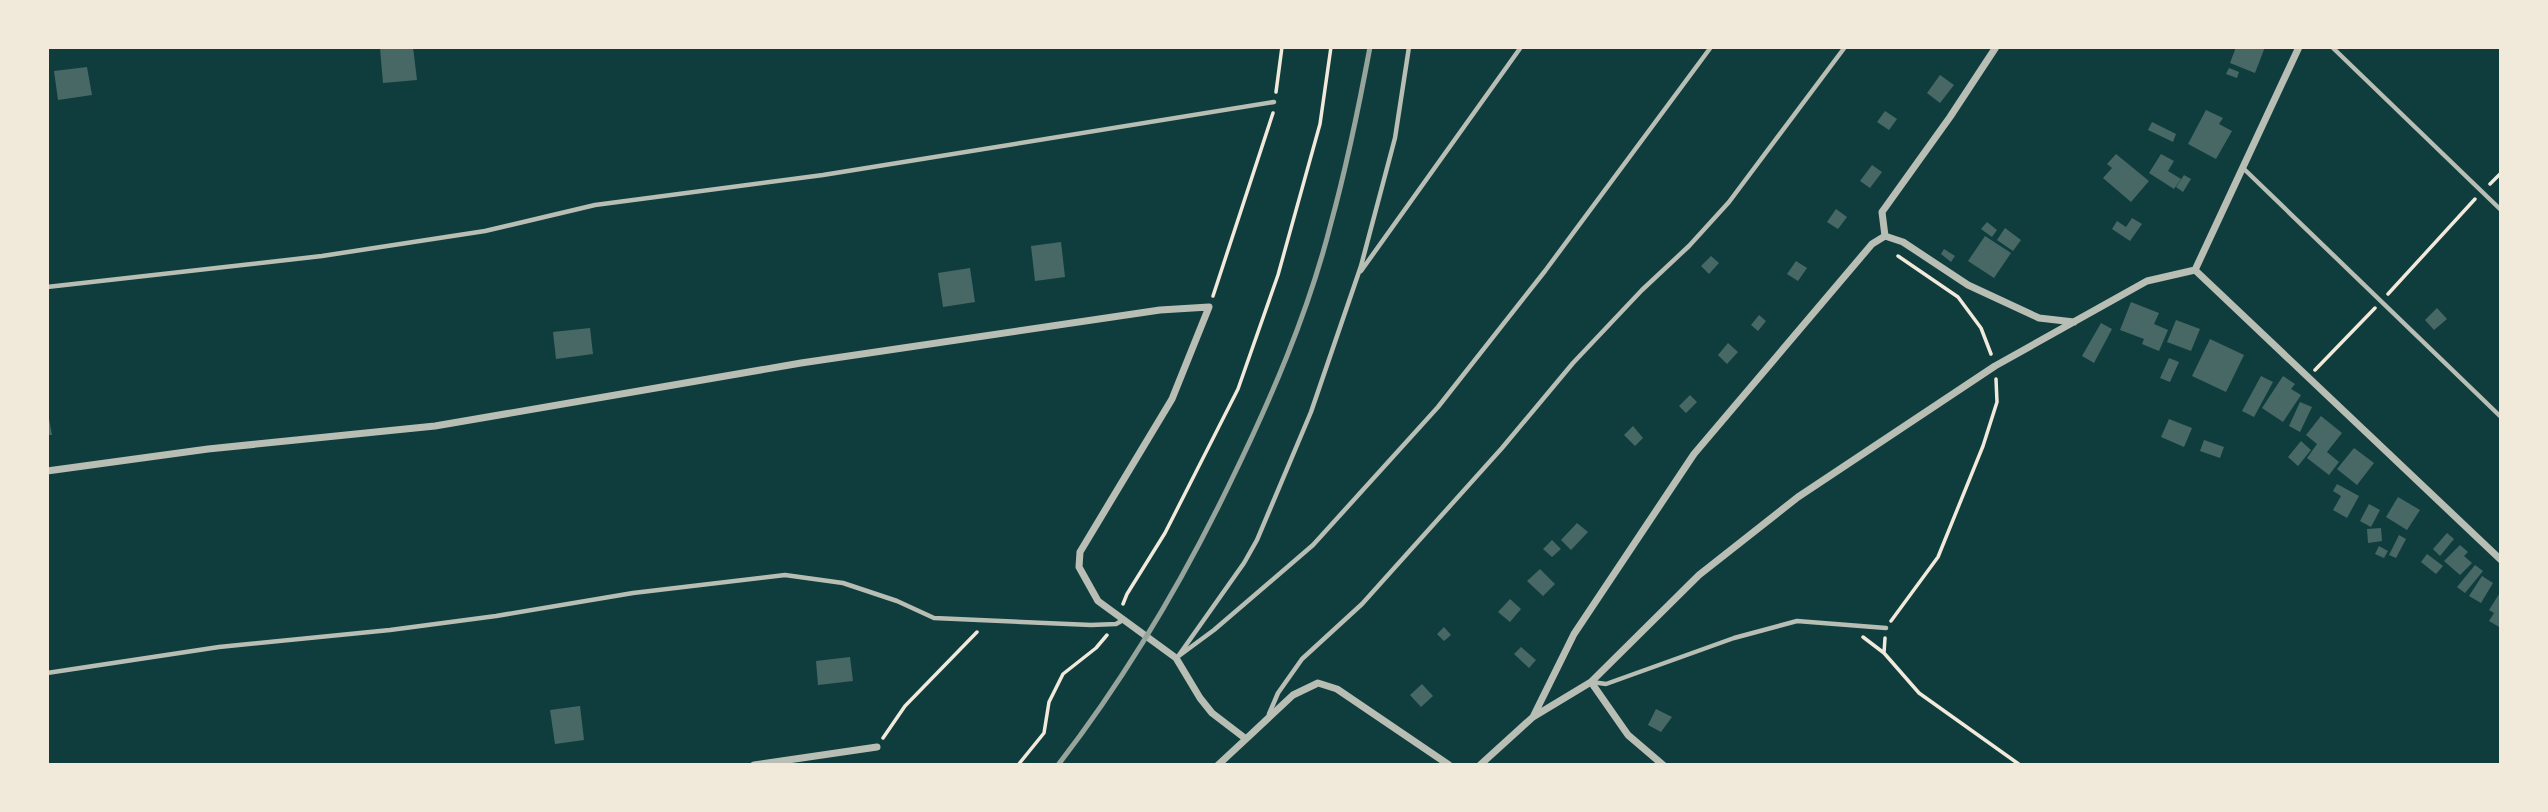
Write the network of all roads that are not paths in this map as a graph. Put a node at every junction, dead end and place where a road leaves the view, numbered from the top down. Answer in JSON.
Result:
{"nodes":[{"id":1,"x":1409,"y":47,"type":"edge"},
{"id":2,"x":1521,"y":47,"type":"edge"},
{"id":3,"x":1711,"y":47,"type":"edge"},
{"id":4,"x":1845,"y":47,"type":"edge"},
{"id":5,"x":1996,"y":47,"type":"edge"},
{"id":6,"x":2299,"y":47,"type":"edge"},
{"id":7,"x":2332,"y":47,"type":"edge"},
{"id":8,"x":1275,"y":102,"type":"road end"},
{"id":9,"x":2244,"y":169,"type":"junction"},
{"id":10,"x":2501,"y":209,"type":"edge"},
{"id":11,"x":1885,"y":236,"type":"junction"},
{"id":12,"x":2195,"y":270,"type":"junction"},
{"id":13,"x":1357,"y":276,"type":"junction"},
{"id":14,"x":47,"y":287,"type":"edge"},
{"id":15,"x":2075,"y":323,"type":"junction"},
{"id":16,"x":2501,"y":417,"type":"edge"},
{"id":17,"x":47,"y":471,"type":"edge"},
{"id":18,"x":2501,"y":559,"type":"edge"},
{"id":19,"x":1124,"y":620,"type":"junction"},
{"id":20,"x":1886,"y":628,"type":"road end"},
{"id":21,"x":1176,"y":659,"type":"junction"},
{"id":22,"x":47,"y":673,"type":"edge"},
{"id":23,"x":1591,"y":682,"type":"junction"},
{"id":24,"x":1534,"y":716,"type":"junction"},
{"id":25,"x":1268,"y":718,"type":"junction"},
{"id":26,"x":1246,"y":739,"type":"junction"},
{"id":27,"x":877,"y":747,"type":"road end"},
{"id":28,"x":754,"y":765,"type":"edge"},
{"id":29,"x":1218,"y":765,"type":"edge"},
{"id":30,"x":1449,"y":765,"type":"edge"},
{"id":31,"x":1480,"y":765,"type":"edge"},
{"id":32,"x":1663,"y":765,"type":"edge"}],
"edges":[{"from":1,"to":13,"type":"lane"},
{"from":2,"to":13,"type":"lane"},
{"from":3,"to":21,"type":"lane"},
{"from":4,"to":25,"type":"lane"},
{"from":5,"to":11,"type":"street"},
{"from":6,"to":9,"type":"street"},
{"from":7,"to":10,"type":"lane"},
{"from":8,"to":14,"type":"lane"},
{"from":9,"to":12,"type":"street"},
{"from":9,"to":16,"type":"lane"},
{"from":11,"to":15,"type":"street"},
{"from":11,"to":24,"type":"street"},
{"from":12,"to":15,"type":"street"},
{"from":12,"to":18,"type":"street"},
{"from":13,"to":21,"type":"lane"},
{"from":15,"to":23,"type":"street"},
{"from":17,"to":19,"type":"street"},
{"from":19,"to":21,"type":"street"},
{"from":19,"to":22,"type":"lane"},
{"from":20,"to":23,"type":"lane"},
{"from":21,"to":26,"type":"street"},
{"from":23,"to":24,"type":"street"},
{"from":23,"to":32,"type":"street"},
{"from":24,"to":31,"type":"street"},
{"from":25,"to":26,"type":"street"},
{"from":25,"to":30,"type":"street"},
{"from":26,"to":29,"type":"street"},
{"from":27,"to":28,"type":"street"}]}
